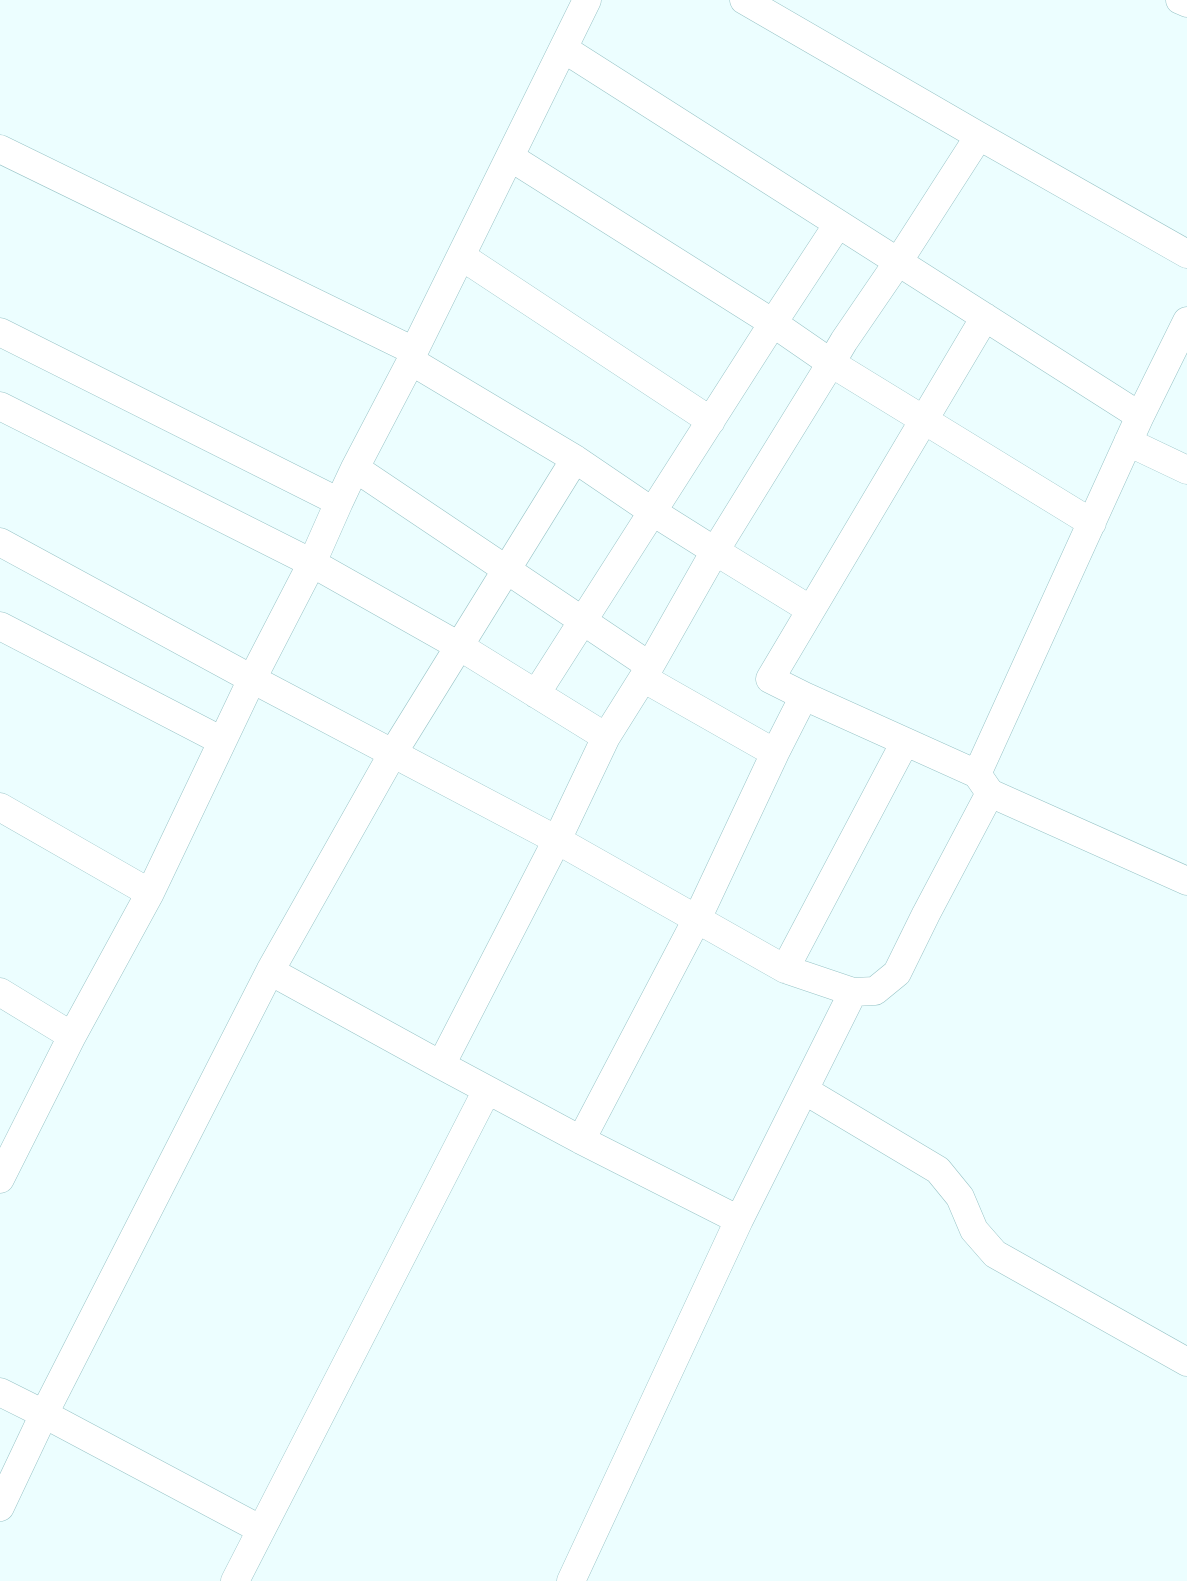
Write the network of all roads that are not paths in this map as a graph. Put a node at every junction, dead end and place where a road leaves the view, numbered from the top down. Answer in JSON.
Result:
{"nodes":[{"id":1,"x":587,"y":0,"type":"edge"},
{"id":2,"x":744,"y":0,"type":"edge"},
{"id":3,"x":1180,"y":0,"type":"edge"},
{"id":4,"x":1187,"y":3,"type":"edge"},
{"id":5,"x":564,"y":49,"type":"junction"},
{"id":6,"x":979,"y":136,"type":"junction"},
{"id":7,"x":0,"y":149,"type":"edge"},
{"id":8,"x":510,"y":158,"type":"junction"},
{"id":9,"x":838,"y":224,"type":"junction"},
{"id":10,"x":1187,"y":254,"type":"edge"},
{"id":11,"x":461,"y":256,"type":"junction"},
{"id":12,"x":898,"y":262,"type":"junction"},
{"id":13,"x":986,"y":317,"type":"junction"},
{"id":14,"x":1187,"y":321,"type":"edge"},
{"id":15,"x":773,"y":323,"type":"junction"},
{"id":16,"x":0,"y":332,"type":"edge"},
{"id":17,"x":412,"y":356,"type":"junction"},
{"id":18,"x":832,"y":364,"type":"junction"},
{"id":19,"x":0,"y":406,"type":"edge"},
{"id":20,"x":1140,"y":416,"type":"junction"},
{"id":21,"x":924,"y":420,"type":"junction"},
{"id":22,"x":711,"y":421,"type":"junction"},
{"id":23,"x":1128,"y":442,"type":"junction"},
{"id":24,"x":575,"y":458,"type":"junction"},
{"id":25,"x":355,"y":468,"type":"junction"},
{"id":26,"x":1187,"y":470,"type":"edge"},
{"id":27,"x":338,"y":502,"type":"junction"},
{"id":28,"x":653,"y":512,"type":"junction"},
{"id":29,"x":1092,"y":523,"type":"junction"},
{"id":30,"x":0,"y":542,"type":"edge"},
{"id":31,"x":716,"y":551,"type":"junction"},
{"id":32,"x":312,"y":564,"type":"junction"},
{"id":33,"x":507,"y":570,"type":"junction"},
{"id":34,"x":812,"y":610,"type":"junction"},
{"id":35,"x":584,"y":621,"type":"junction"},
{"id":36,"x":0,"y":626,"type":"edge"},
{"id":37,"x":459,"y":646,"type":"junction"},
{"id":38,"x":646,"y":672,"type":"junction"},
{"id":39,"x":252,"y":679,"type":"junction"},
{"id":40,"x":536,"y":694,"type":"junction"},
{"id":41,"x":804,"y":696,"type":"junction"},
{"id":42,"x":606,"y":737,"type":"junction"},
{"id":43,"x":222,"y":741,"type":"junction"},
{"id":44,"x":905,"y":742,"type":"junction"},
{"id":45,"x":393,"y":753,"type":"junction"},
{"id":46,"x":774,"y":753,"type":"junction"},
{"id":47,"x":984,"y":783,"type":"junction"},
{"id":48,"x":0,"y":806,"type":"edge"},
{"id":49,"x":557,"y":840,"type":"junction"},
{"id":50,"x":1187,"y":881,"type":"edge"},
{"id":51,"x":150,"y":893,"type":"junction"},
{"id":52,"x":697,"y":919,"type":"junction"},
{"id":53,"x":785,"y":969,"type":"junction"},
{"id":54,"x":270,"y":971,"type":"junction"},
{"id":55,"x":0,"y":992,"type":"edge"},
{"id":56,"x":853,"y":992,"type":"junction"},
{"id":57,"x":72,"y":1036,"type":"junction"},
{"id":58,"x":441,"y":1065,"type":"junction"},
{"id":59,"x":487,"y":1090,"type":"junction"},
{"id":60,"x":804,"y":1090,"type":"junction"},
{"id":61,"x":581,"y":1140,"type":"junction"},
{"id":62,"x":0,"y":1179,"type":"edge"},
{"id":63,"x":739,"y":1220,"type":"junction"},
{"id":64,"x":1187,"y":1362,"type":"edge"},
{"id":65,"x":0,"y":1392,"type":"edge"},
{"id":66,"x":44,"y":1414,"type":"junction"},
{"id":67,"x":0,"y":1507,"type":"edge"},
{"id":68,"x":260,"y":1529,"type":"junction"},
{"id":69,"x":235,"y":1581,"type":"edge"},
{"id":70,"x":572,"y":1581,"type":"edge"}],
"edges":[{"from":1,"to":5,"type":"street"},
{"from":2,"to":6,"type":"street"},
{"from":3,"to":4,"type":"street"},
{"from":5,"to":8,"type":"street"},
{"from":5,"to":9,"type":"street"},
{"from":6,"to":10,"type":"street"},
{"from":6,"to":12,"type":"street"},
{"from":7,"to":17,"type":"street"},
{"from":8,"to":11,"type":"street"},
{"from":8,"to":15,"type":"street"},
{"from":9,"to":12,"type":"street"},
{"from":9,"to":15,"type":"street"},
{"from":11,"to":17,"type":"street"},
{"from":11,"to":22,"type":"street"},
{"from":12,"to":13,"type":"street"},
{"from":12,"to":18,"type":"street"},
{"from":13,"to":20,"type":"street"},
{"from":13,"to":21,"type":"street"},
{"from":14,"to":20,"type":"street"},
{"from":15,"to":18,"type":"street"},
{"from":15,"to":22,"type":"street"},
{"from":16,"to":27,"type":"street"},
{"from":17,"to":24,"type":"street"},
{"from":17,"to":25,"type":"street"},
{"from":18,"to":21,"type":"street"},
{"from":18,"to":31,"type":"street"},
{"from":19,"to":32,"type":"street"},
{"from":20,"to":23,"type":"street"},
{"from":21,"to":29,"type":"street"},
{"from":21,"to":34,"type":"street"},
{"from":22,"to":28,"type":"street"},
{"from":23,"to":26,"type":"street"},
{"from":23,"to":29,"type":"street"},
{"from":24,"to":28,"type":"street"},
{"from":24,"to":33,"type":"street"},
{"from":25,"to":27,"type":"street"},
{"from":25,"to":33,"type":"street"},
{"from":27,"to":32,"type":"street"},
{"from":28,"to":31,"type":"street"},
{"from":28,"to":35,"type":"street"},
{"from":29,"to":47,"type":"street"},
{"from":30,"to":39,"type":"street"},
{"from":31,"to":34,"type":"street"},
{"from":31,"to":38,"type":"street"},
{"from":32,"to":37,"type":"street"},
{"from":32,"to":39,"type":"street"},
{"from":33,"to":35,"type":"street"},
{"from":33,"to":37,"type":"street"},
{"from":34,"to":41,"type":"street"},
{"from":35,"to":38,"type":"street"},
{"from":35,"to":40,"type":"street"},
{"from":36,"to":43,"type":"street"},
{"from":37,"to":40,"type":"street"},
{"from":37,"to":45,"type":"street"},
{"from":38,"to":42,"type":"street"},
{"from":38,"to":46,"type":"street"},
{"from":39,"to":43,"type":"street"},
{"from":39,"to":45,"type":"street"},
{"from":40,"to":42,"type":"street"},
{"from":41,"to":44,"type":"street"},
{"from":41,"to":46,"type":"street"},
{"from":42,"to":49,"type":"street"},
{"from":43,"to":51,"type":"street"},
{"from":44,"to":47,"type":"street"},
{"from":44,"to":53,"type":"street"},
{"from":45,"to":49,"type":"street"},
{"from":45,"to":54,"type":"street"},
{"from":46,"to":52,"type":"street"},
{"from":47,"to":50,"type":"street"},
{"from":47,"to":56,"type":"street"},
{"from":48,"to":51,"type":"street"},
{"from":49,"to":52,"type":"street"},
{"from":49,"to":58,"type":"street"},
{"from":51,"to":57,"type":"street"},
{"from":52,"to":53,"type":"street"},
{"from":52,"to":61,"type":"street"},
{"from":53,"to":56,"type":"street"},
{"from":54,"to":58,"type":"street"},
{"from":54,"to":66,"type":"street"},
{"from":55,"to":57,"type":"street"},
{"from":56,"to":60,"type":"street"},
{"from":57,"to":62,"type":"street"},
{"from":58,"to":59,"type":"street"},
{"from":59,"to":61,"type":"street"},
{"from":59,"to":68,"type":"street"},
{"from":60,"to":63,"type":"street"},
{"from":60,"to":64,"type":"street"},
{"from":61,"to":63,"type":"street"},
{"from":63,"to":70,"type":"street"},
{"from":65,"to":66,"type":"street"},
{"from":66,"to":67,"type":"street"},
{"from":66,"to":68,"type":"street"},
{"from":68,"to":69,"type":"street"}]}
